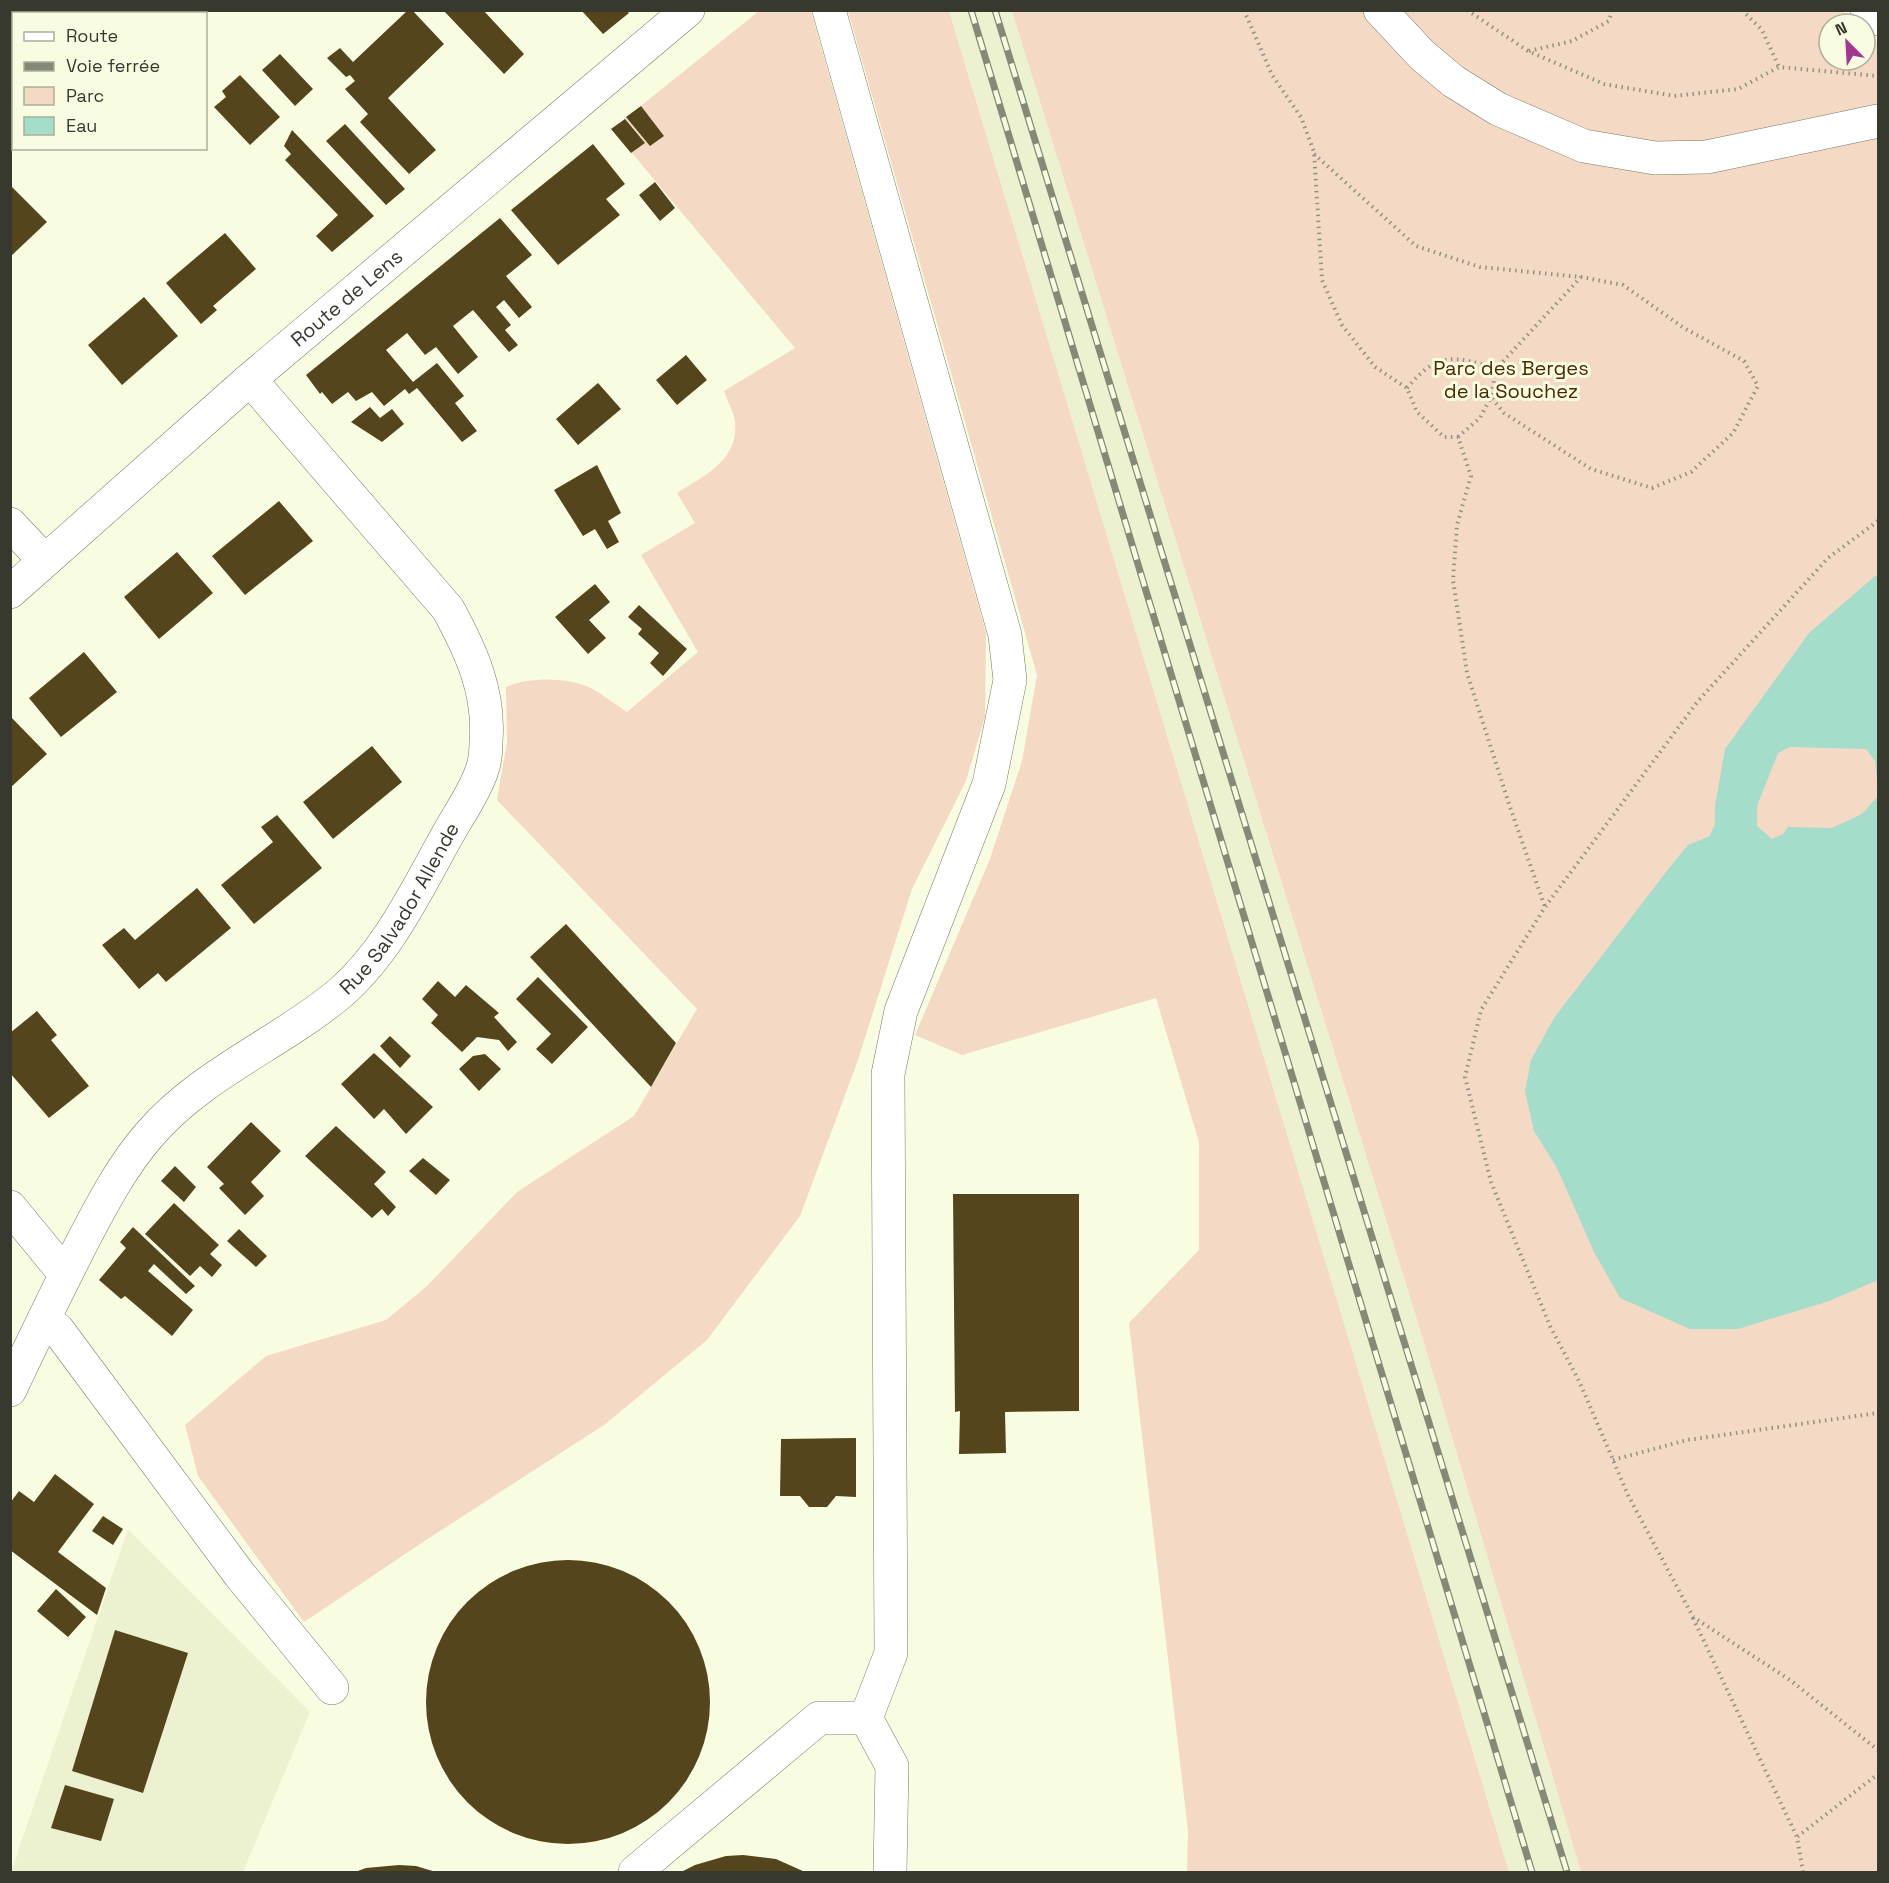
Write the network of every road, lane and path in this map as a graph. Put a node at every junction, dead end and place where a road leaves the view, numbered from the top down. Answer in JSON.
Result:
{"nodes":[{"id":1,"x":688,"y":10,"type":"edge"},
{"id":2,"x":829,"y":10,"type":"edge"},
{"id":3,"x":1244,"y":10,"type":"edge"},
{"id":4,"x":1380,"y":10,"type":"edge"},
{"id":5,"x":1467,"y":10,"type":"edge"},
{"id":6,"x":1612,"y":10,"type":"edge"},
{"id":7,"x":1742,"y":10,"type":"edge"},
{"id":8,"x":1867,"y":10,"type":"edge"},
{"id":9,"x":1878,"y":19,"type":"edge"},
{"id":10,"x":1528,"y":51,"type":"junction"},
{"id":11,"x":1779,"y":68,"type":"junction"},
{"id":12,"x":1878,"y":76,"type":"edge"},
{"id":13,"x":1878,"y":121,"type":"edge"},
{"id":14,"x":1314,"y":154,"type":"junction"},
{"id":15,"x":1581,"y":277,"type":"junction"},
{"id":16,"x":1496,"y":369,"type":"junction"},
{"id":17,"x":248,"y":381,"type":"junction"},
{"id":18,"x":1407,"y":388,"type":"junction"},
{"id":19,"x":1491,"y":397,"type":"junction"},
{"id":20,"x":1458,"y":437,"type":"junction"},
{"id":21,"x":1878,"y":521,"type":"edge"},
{"id":22,"x":10,"y":524,"type":"edge"},
{"id":23,"x":44,"y":560,"type":"junction"},
{"id":24,"x":10,"y":592,"type":"edge"},
{"id":25,"x":1545,"y":907,"type":"junction"},
{"id":26,"x":10,"y":1207,"type":"edge"},
{"id":27,"x":65,"y":1274,"type":"junction"},
{"id":28,"x":44,"y":1319,"type":"junction"},
{"id":29,"x":10,"y":1390,"type":"edge"},
{"id":30,"x":1878,"y":1413,"type":"edge"},
{"id":31,"x":1613,"y":1460,"type":"junction"},
{"id":32,"x":1693,"y":1617,"type":"junction"},
{"id":33,"x":332,"y":1688,"type":"dead end"},
{"id":34,"x":866,"y":1718,"type":"junction"},
{"id":35,"x":1878,"y":1750,"type":"edge"},
{"id":36,"x":1878,"y":1774,"type":"edge"},
{"id":37,"x":1797,"y":1837,"type":"junction"},
{"id":38,"x":635,"y":1872,"type":"edge"},
{"id":39,"x":890,"y":1872,"type":"edge"},
{"id":40,"x":1803,"y":1872,"type":"edge"}],
"edges":[{"from":1,"to":17,"type":"street","name":"Route de Lens"},
{"from":2,"to":34,"type":"street"},
{"from":3,"to":14,"type":"path"},
{"from":4,"to":13,"type":"street"},
{"from":5,"to":10,"type":"path"},
{"from":6,"to":10,"type":"path"},
{"from":7,"to":11,"type":"path"},
{"from":8,"to":9,"type":"street"},
{"from":10,"to":11,"type":"path"},
{"from":11,"to":12,"type":"path"},
{"from":14,"to":15,"type":"path"},
{"from":14,"to":18,"type":"path"},
{"from":15,"to":16,"type":"path"},
{"from":15,"to":19,"type":"path"},
{"from":16,"to":18,"type":"path"},
{"from":16,"to":19,"type":"path"},
{"from":17,"to":23,"type":"street","name":"Route de Lens"},
{"from":17,"to":27,"type":"street","name":"Rue Salvador Allende"},
{"from":18,"to":20,"type":"path"},
{"from":19,"to":20,"type":"path"},
{"from":20,"to":25,"type":"path"},
{"from":21,"to":25,"type":"path"},
{"from":22,"to":23,"type":"street"},
{"from":23,"to":24,"type":"street","name":"Route de Lens"},
{"from":25,"to":31,"type":"path"},
{"from":26,"to":27,"type":"street"},
{"from":27,"to":28,"type":"street","name":"Rue Salvador Allende"},
{"from":28,"to":29,"type":"street","name":"Rue Salvador Allende"},
{"from":28,"to":33,"type":"street"},
{"from":30,"to":31,"type":"path"},
{"from":31,"to":32,"type":"path"},
{"from":32,"to":35,"type":"path"},
{"from":32,"to":37,"type":"path"},
{"from":34,"to":38,"type":"street"},
{"from":34,"to":39,"type":"street"},
{"from":36,"to":37,"type":"path"},
{"from":37,"to":40,"type":"path"}]}
